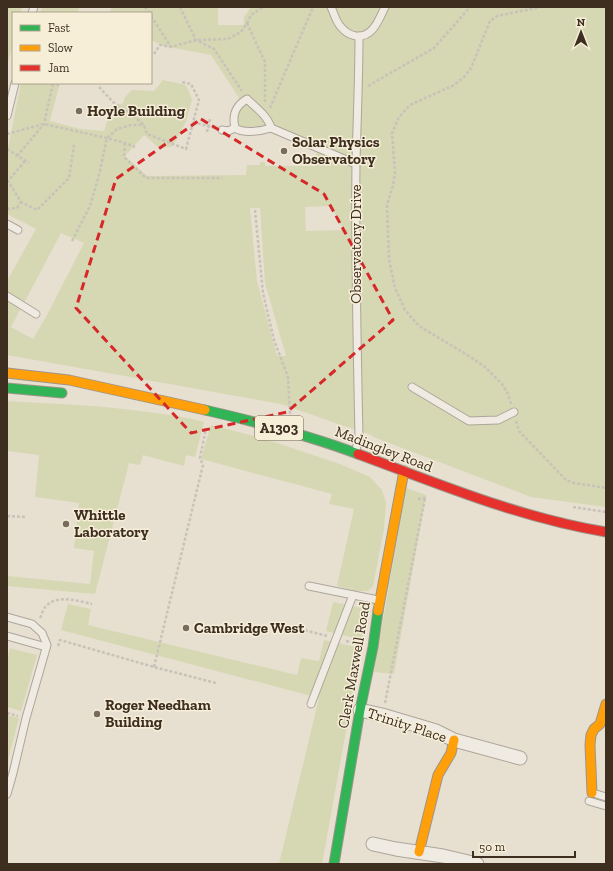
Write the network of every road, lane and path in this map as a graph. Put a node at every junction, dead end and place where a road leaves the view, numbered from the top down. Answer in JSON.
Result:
{"nodes":[{"id":1,"x":180,"y":7,"type":"edge"},
{"id":2,"x":263,"y":7,"type":"edge"},
{"id":3,"x":313,"y":7,"type":"edge"},
{"id":4,"x":331,"y":7,"type":"edge"},
{"id":5,"x":385,"y":7,"type":"edge"},
{"id":6,"x":470,"y":7,"type":"edge"},
{"id":7,"x":542,"y":7,"type":"edge"},
{"id":8,"x":152,"y":18,"type":"edge"},
{"id":9,"x":247,"y":24,"type":"junction"},
{"id":10,"x":359,"y":36,"type":"junction"},
{"id":11,"x":196,"y":40,"type":"junction"},
{"id":12,"x":171,"y":47,"type":"junction"},
{"id":13,"x":154,"y":54,"type":"dead end"},
{"id":14,"x":182,"y":82,"type":"dead end"},
{"id":15,"x":14,"y":84,"type":"edge"},
{"id":16,"x":53,"y":84,"type":"edge"},
{"id":17,"x":99,"y":87,"type":"dead end"},
{"id":18,"x":358,"y":91,"type":"junction"},
{"id":19,"x":247,"y":99,"type":"junction"},
{"id":20,"x":7,"y":116,"type":"edge"},
{"id":21,"x":265,"y":118,"type":"junction"},
{"id":22,"x":210,"y":120,"type":"dead end"},
{"id":23,"x":193,"y":122,"type":"junction"},
{"id":24,"x":44,"y":124,"type":"junction"},
{"id":25,"x":144,"y":125,"type":"junction"},
{"id":26,"x":235,"y":128,"type":"junction"},
{"id":27,"x":271,"y":128,"type":"junction"},
{"id":28,"x":222,"y":130,"type":"joint"},
{"id":29,"x":207,"y":132,"type":"dead end"},
{"id":30,"x":7,"y":134,"type":"edge"},
{"id":31,"x":107,"y":138,"type":"junction"},
{"id":32,"x":125,"y":143,"type":"junction"},
{"id":33,"x":74,"y":145,"type":"dead end"},
{"id":34,"x":135,"y":147,"type":"dead end"},
{"id":35,"x":7,"y":149,"type":"edge"},
{"id":36,"x":17,"y":156,"type":"junction"},
{"id":37,"x":25,"y":161,"type":"junction"},
{"id":38,"x":29,"y":163,"type":"dead end"},
{"id":39,"x":356,"y":164,"type":"junction"},
{"id":40,"x":185,"y":178,"type":"junction"},
{"id":41,"x":222,"y":178,"type":"dead end"},
{"id":42,"x":185,"y":183,"type":"dead end"},
{"id":43,"x":21,"y":202,"type":"junction"},
{"id":44,"x":7,"y":209,"type":"edge"},
{"id":45,"x":255,"y":210,"type":"dead end"},
{"id":46,"x":7,"y":224,"type":"edge"},
{"id":47,"x":18,"y":230,"type":"dead end"},
{"id":48,"x":72,"y":241,"type":"dead end"},
{"id":49,"x":7,"y":296,"type":"edge"},
{"id":50,"x":36,"y":314,"type":"dead end"},
{"id":51,"x":7,"y":373,"type":"edge"},
{"id":52,"x":412,"y":387,"type":"dead end"},
{"id":53,"x":7,"y":388,"type":"edge"},
{"id":54,"x":68,"y":394,"type":"dead end"},
{"id":55,"x":98,"y":396,"type":"dead end"},
{"id":56,"x":150,"y":399,"type":"junction"},
{"id":57,"x":514,"y":412,"type":"junction"},
{"id":58,"x":290,"y":416,"type":"dead end"},
{"id":59,"x":207,"y":426,"type":"dead end"},
{"id":60,"x":356,"y":452,"type":"junction"},
{"id":61,"x":404,"y":471,"type":"junction"},
{"id":62,"x":606,"y":488,"type":"edge"},
{"id":63,"x":425,"y":498,"type":"dead end"},
{"id":64,"x":7,"y":516,"type":"edge"},
{"id":65,"x":26,"y":517,"type":"dead end"},
{"id":66,"x":606,"y":532,"type":"edge"},
{"id":67,"x":309,"y":586,"type":"dead end"},
{"id":68,"x":354,"y":595,"type":"junction"},
{"id":69,"x":379,"y":601,"type":"junction"},
{"id":70,"x":92,"y":604,"type":"dead end"},
{"id":71,"x":7,"y":617,"type":"edge"},
{"id":72,"x":35,"y":627,"type":"junction"},
{"id":73,"x":7,"y":636,"type":"edge"},
{"id":74,"x":46,"y":647,"type":"junction"},
{"id":75,"x":58,"y":647,"type":"dead end"},
{"id":76,"x":154,"y":667,"type":"junction"},
{"id":77,"x":216,"y":683,"type":"dead end"},
{"id":78,"x":311,"y":704,"type":"dead end"},
{"id":79,"x":606,"y":704,"type":"edge"},
{"id":80,"x":360,"y":710,"type":"junction"},
{"id":81,"x":382,"y":715,"type":"junction"},
{"id":82,"x":454,"y":740,"type":"junction"},
{"id":83,"x":520,"y":758,"type":"dead end"},
{"id":84,"x":7,"y":794,"type":"edge"},
{"id":85,"x":591,"y":797,"type":"junction"},
{"id":86,"x":606,"y":797,"type":"edge"},
{"id":87,"x":606,"y":806,"type":"edge"},
{"id":88,"x":373,"y":844,"type":"dead end"},
{"id":89,"x":419,"y":852,"type":"junction"},
{"id":90,"x":334,"y":864,"type":"edge"},
{"id":91,"x":477,"y":864,"type":"edge"}],
"edges":[{"from":1,"to":11,"type":"path"},
{"from":2,"to":9,"type":"path"},
{"from":3,"to":21,"type":"path"},
{"from":4,"to":10,"type":"lane"},
{"from":5,"to":10,"type":"lane"},
{"from":6,"to":18,"type":"path"},
{"from":7,"to":57,"type":"path"},
{"from":8,"to":12,"type":"path"},
{"from":9,"to":11,"type":"path"},
{"from":9,"to":21,"type":"path"},
{"from":10,"to":18,"type":"lane","name":"Observatory Drive"},
{"from":11,"to":12,"type":"path"},
{"from":11,"to":19,"type":"path"},
{"from":12,"to":13,"type":"path"},
{"from":14,"to":23,"type":"path"},
{"from":15,"to":20,"type":"lane"},
{"from":16,"to":24,"type":"path"},
{"from":17,"to":25,"type":"path"},
{"from":18,"to":39,"type":"lane","name":"Observatory Drive"},
{"from":19,"to":21,"type":"lane"},
{"from":19,"to":26,"type":"lane"},
{"from":21,"to":27,"type":"lane"},
{"from":22,"to":29,"type":"path","bridge":true},
{"from":23,"to":25,"type":"path"},
{"from":23,"to":28,"type":"path"},
{"from":24,"to":30,"type":"path"},
{"from":24,"to":31,"type":"path"},
{"from":24,"to":36,"type":"path"},
{"from":25,"to":31,"type":"path"},
{"from":26,"to":27,"type":"lane"},
{"from":26,"to":28,"type":"lane"},
{"from":27,"to":39,"type":"lane"},
{"from":31,"to":32,"type":"path"},
{"from":31,"to":48,"type":"path"},
{"from":32,"to":34,"type":"path"},
{"from":32,"to":40,"type":"path"},
{"from":33,"to":43,"type":"path"},
{"from":35,"to":36,"type":"path"},
{"from":36,"to":37,"type":"path"},
{"from":37,"to":38,"type":"path"},
{"from":37,"to":43,"type":"path"},
{"from":39,"to":60,"type":"lane","name":"Observatory Drive"},
{"from":40,"to":41,"type":"path"},
{"from":40,"to":42,"type":"path"},
{"from":43,"to":44,"type":"path"},
{"from":45,"to":58,"type":"path"},
{"from":46,"to":47,"type":"lane"},
{"from":49,"to":50,"type":"lane"},
{"from":51,"to":56,"type":"main road","name":"Madingley Road","number":"A1303"},
{"from":52,"to":57,"type":"lane"},
{"from":53,"to":54,"type":"main road"},
{"from":55,"to":56,"type":"main road","name":"Madingley Road","number":"A1303"},
{"from":56,"to":60,"type":"main road","name":"Madingley Road","number":"A1303"},
{"from":57,"to":62,"type":"path"},
{"from":59,"to":76,"type":"path"},
{"from":60,"to":61,"type":"main road","name":"Madingley Road","number":"A1303"},
{"from":61,"to":66,"type":"main road","name":"Madingley Road","number":"A1303"},
{"from":61,"to":69,"type":"main road","name":"Clerk Maxwell Road"},
{"from":63,"to":81,"type":"path"},
{"from":64,"to":65,"type":"path"},
{"from":67,"to":68,"type":"lane"},
{"from":68,"to":69,"type":"lane"},
{"from":68,"to":78,"type":"lane"},
{"from":69,"to":80,"type":"main road","name":"Clerk Maxwell Road"},
{"from":70,"to":72,"type":"path"},
{"from":71,"to":72,"type":"lane"},
{"from":72,"to":74,"type":"lane"},
{"from":73,"to":74,"type":"lane"},
{"from":74,"to":84,"type":"lane"},
{"from":75,"to":76,"type":"path"},
{"from":76,"to":77,"type":"path"},
{"from":79,"to":85,"type":"main road"},
{"from":80,"to":81,"type":"street","name":"Trinity Place"},
{"from":80,"to":90,"type":"main road","name":"Clerk Maxwell Road"},
{"from":81,"to":82,"type":"street","name":"Trinity Place"},
{"from":82,"to":83,"type":"street","name":"Trinity Place"},
{"from":82,"to":89,"type":"main road","name":"Trinity Place"},
{"from":85,"to":86,"type":"lane"},
{"from":85,"to":87,"type":"lane"},
{"from":88,"to":89,"type":"street"},
{"from":89,"to":91,"type":"street"}]}
